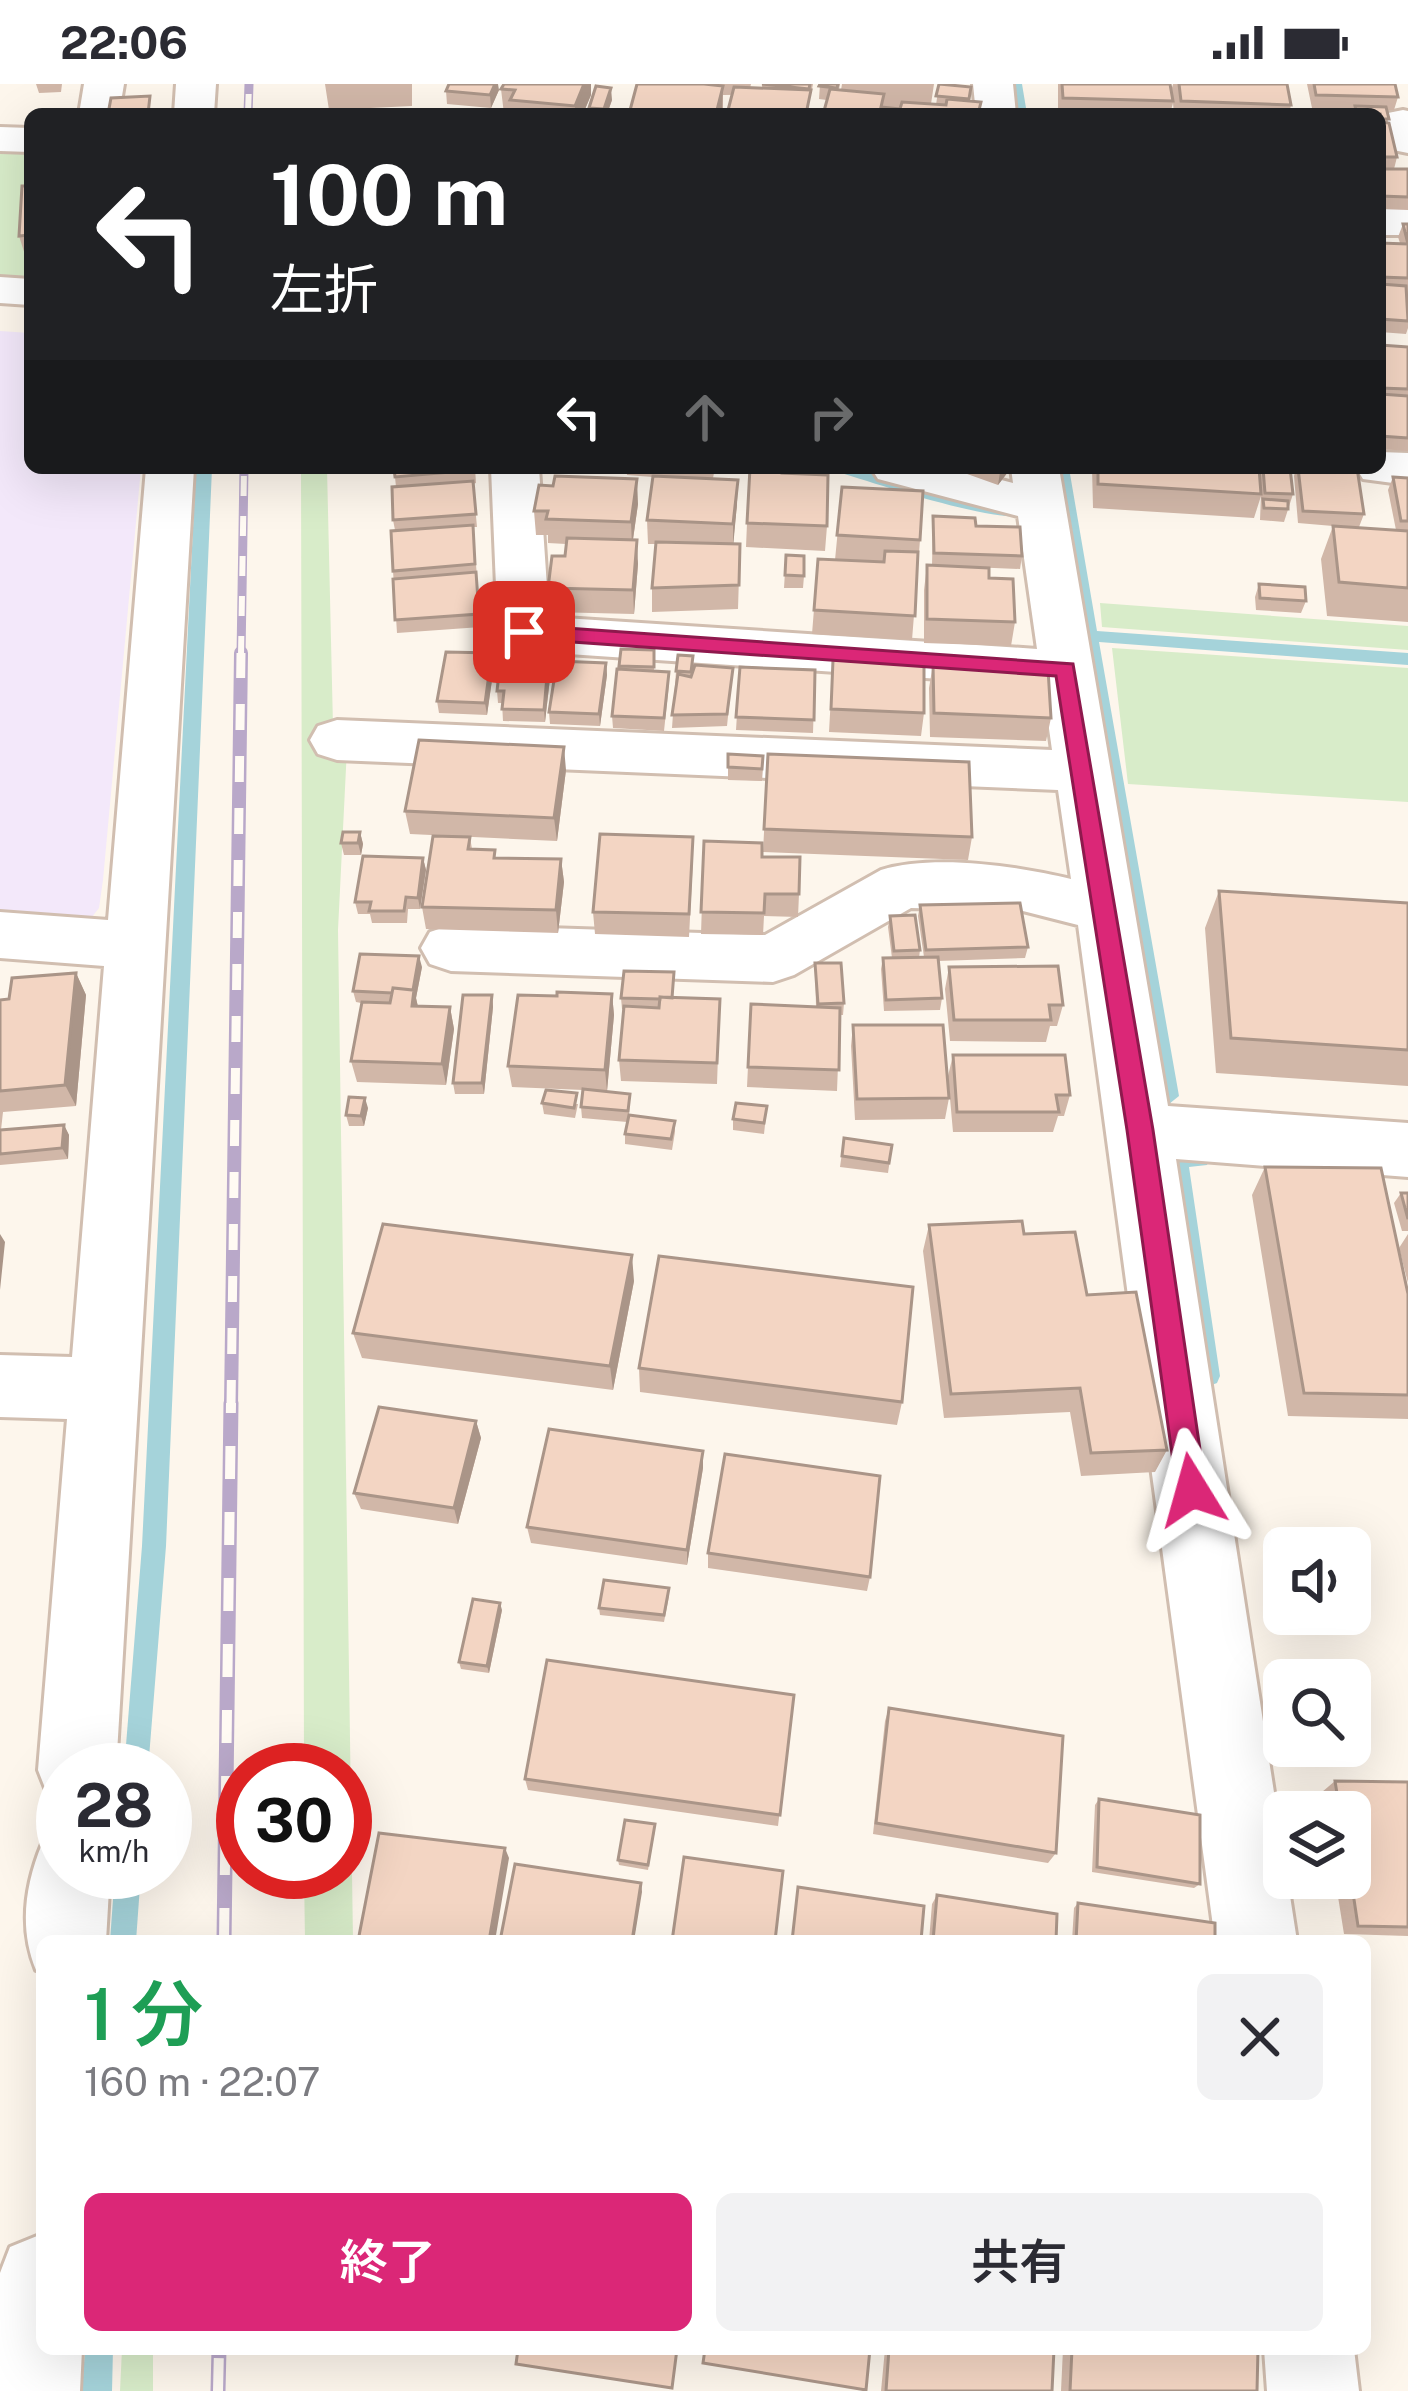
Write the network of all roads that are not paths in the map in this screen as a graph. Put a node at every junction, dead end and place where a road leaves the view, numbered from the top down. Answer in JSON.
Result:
{"nodes":[{"id":1,"x":170,"y":474,"type":"edge"},
{"id":2,"x":515,"y":474,"type":"edge"},
{"id":3,"x":921,"y":474,"type":"edge"},
{"id":4,"x":1038,"y":501,"type":"edge"},
{"id":5,"x":1066,"y":669,"type":"junction"},
{"id":6,"x":337,"y":740,"type":"dead end"},
{"id":7,"x":1083,"y":771,"type":"junction"},
{"id":8,"x":1105,"y":909,"type":"junction"},
{"id":9,"x":0,"y":935,"type":"edge"},
{"id":10,"x":135,"y":945,"type":"junction"},
{"id":11,"x":451,"y":948,"type":"dead end"},
{"id":12,"x":1140,"y":1130,"type":"junction"},
{"id":13,"x":1408,"y":1150,"type":"edge"},
{"id":14,"x":0,"y":1386,"type":"edge"},
{"id":15,"x":104,"y":1389,"type":"junction"},
{"id":16,"x":79,"y":1743,"type":"edge"},
{"id":17,"x":68,"y":1899,"type":"edge"},
{"id":18,"x":65,"y":1935,"type":"edge"},
{"id":19,"x":1255,"y":1935,"type":"edge"},
{"id":20,"x":0,"y":2267,"type":"edge"},
{"id":21,"x":36,"y":2274,"type":"edge"},
{"id":22,"x":36,"y":2355,"type":"edge"},
{"id":23,"x":1310,"y":2355,"type":"edge"},
{"id":24,"x":34,"y":2391,"type":"edge"},
{"id":25,"x":1313,"y":2391,"type":"edge"}],
"edges":[{"from":1,"to":10,"type":"street"},
{"from":2,"to":5,"type":"street"},
{"from":3,"to":4,"type":"street"},
{"from":4,"to":5,"type":"street"},
{"from":5,"to":7,"type":"street"},
{"from":6,"to":7,"type":"street"},
{"from":7,"to":8,"type":"street"},
{"from":8,"to":11,"type":"street"},
{"from":8,"to":12,"type":"street"},
{"from":9,"to":10,"type":"street"},
{"from":10,"to":15,"type":"street"},
{"from":12,"to":13,"type":"street"},
{"from":12,"to":19,"type":"street"},
{"from":14,"to":15,"type":"street"},
{"from":15,"to":16,"type":"street"},
{"from":17,"to":18,"type":"street"},
{"from":20,"to":21,"type":"street"},
{"from":22,"to":24,"type":"street"},
{"from":23,"to":25,"type":"street"}]}
